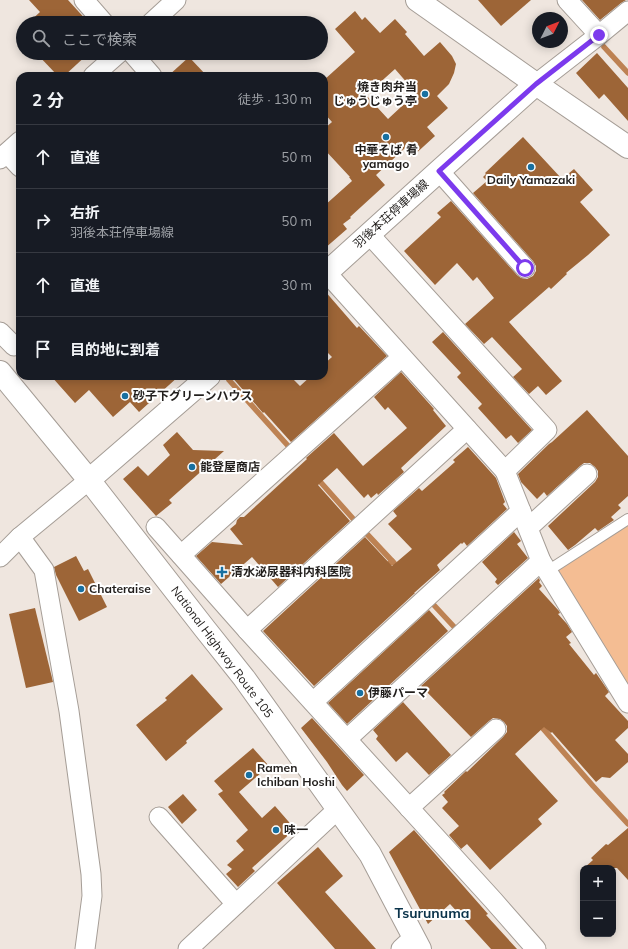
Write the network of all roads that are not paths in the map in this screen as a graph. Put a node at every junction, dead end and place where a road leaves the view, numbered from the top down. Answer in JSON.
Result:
{"nodes":[{"id":1,"x":84,"y":0,"type":"edge"},
{"id":2,"x":176,"y":0,"type":"edge"},
{"id":3,"x":417,"y":0,"type":"edge"},
{"id":4,"x":567,"y":0,"type":"edge"},
{"id":5,"x":628,"y":11,"type":"edge"},
{"id":6,"x":98,"y":16,"type":"edge"},
{"id":7,"x":159,"y":16,"type":"edge"},
{"id":8,"x":599,"y":35,"type":"junction"},
{"id":9,"x":110,"y":60,"type":"edge"},
{"id":10,"x":138,"y":60,"type":"edge"},
{"id":11,"x":97,"y":72,"type":"edge"},
{"id":12,"x":149,"y":72,"type":"edge"},
{"id":13,"x":536,"y":84,"type":"junction"},
{"id":14,"x":628,"y":147,"type":"edge"},
{"id":15,"x":9,"y":151,"type":"edge"},
{"id":16,"x":16,"y":161,"type":"edge"},
{"id":17,"x":439,"y":171,"type":"junction"},
{"id":18,"x":369,"y":234,"type":"junction"},
{"id":19,"x":525,"y":268,"type":"dead end"},
{"id":20,"x":328,"y":270,"type":"edge"},
{"id":21,"x":328,"y":276,"type":"edge"},
{"id":22,"x":0,"y":332,"type":"edge"},
{"id":23,"x":14,"y":346,"type":"dead end"},
{"id":24,"x":402,"y":357,"type":"junction"},
{"id":25,"x":0,"y":372,"type":"edge"},
{"id":26,"x":203,"y":380,"type":"edge"},
{"id":27,"x":467,"y":429,"type":"junction"},
{"id":28,"x":505,"y":470,"type":"junction"},
{"id":29,"x":587,"y":474,"type":"dead end"},
{"id":30,"x":89,"y":480,"type":"junction"},
{"id":31,"x":628,"y":519,"type":"edge"},
{"id":32,"x":524,"y":520,"type":"junction"},
{"id":33,"x":156,"y":527,"type":"dead end"},
{"id":34,"x":20,"y":537,"type":"junction"},
{"id":35,"x":181,"y":555,"type":"junction"},
{"id":36,"x":0,"y":557,"type":"edge"},
{"id":37,"x":543,"y":567,"type":"junction"},
{"id":38,"x":247,"y":630,"type":"junction"},
{"id":39,"x":313,"y":702,"type":"junction"},
{"id":40,"x":628,"y":703,"type":"edge"},
{"id":41,"x":496,"y":729,"type":"dead end"},
{"id":42,"x":347,"y":739,"type":"junction"},
{"id":43,"x":409,"y":808,"type":"junction"},
{"id":44,"x":338,"y":809,"type":"junction"},
{"id":45,"x":159,"y":817,"type":"dead end"},
{"id":46,"x":236,"y":904,"type":"junction"},
{"id":47,"x":412,"y":945,"type":"edge"},
{"id":48,"x":85,"y":949,"type":"edge"},
{"id":49,"x":188,"y":949,"type":"edge"},
{"id":50,"x":536,"y":949,"type":"edge"}],
"edges":[{"from":1,"to":6,"type":"street"},
{"from":2,"to":7,"type":"street"},
{"from":3,"to":13,"type":"main road"},
{"from":4,"to":8,"type":"street"},
{"from":5,"to":8,"type":"street"},
{"from":8,"to":13,"type":"street"},
{"from":9,"to":11,"type":"street"},
{"from":10,"to":12,"type":"street"},
{"from":13,"to":14,"type":"main road"},
{"from":13,"to":17,"type":"main road","name":"羽後本荘停車場線"},
{"from":15,"to":16,"type":"street"},
{"from":17,"to":18,"type":"main road","name":"羽後本荘停車場線"},
{"from":17,"to":19,"type":"street"},
{"from":18,"to":20,"type":"main road","name":"羽後本荘停車場線"},
{"from":18,"to":28,"type":"street"},
{"from":21,"to":24,"type":"street"},
{"from":22,"to":23,"type":"street"},
{"from":24,"to":27,"type":"street"},
{"from":24,"to":35,"type":"street"},
{"from":25,"to":30,"type":"main road","name":"National Highway Route 105"},
{"from":26,"to":30,"type":"main road"},
{"from":27,"to":28,"type":"street"},
{"from":27,"to":38,"type":"street"},
{"from":28,"to":32,"type":"street"},
{"from":29,"to":32,"type":"street"},
{"from":30,"to":34,"type":"street"},
{"from":30,"to":44,"type":"main road","name":"National Highway Route 105"},
{"from":31,"to":37,"type":"lane"},
{"from":32,"to":37,"type":"street"},
{"from":32,"to":39,"type":"street"},
{"from":33,"to":35,"type":"street"},
{"from":34,"to":36,"type":"street"},
{"from":34,"to":48,"type":"street"},
{"from":35,"to":38,"type":"street"},
{"from":37,"to":40,"type":"street"},
{"from":37,"to":42,"type":"street"},
{"from":38,"to":39,"type":"street"},
{"from":39,"to":42,"type":"street"},
{"from":41,"to":43,"type":"street"},
{"from":42,"to":43,"type":"street"},
{"from":43,"to":50,"type":"street"},
{"from":44,"to":46,"type":"street"},
{"from":44,"to":47,"type":"main road","name":"National Highway Route 105"},
{"from":45,"to":46,"type":"street"},
{"from":46,"to":49,"type":"street"}]}
